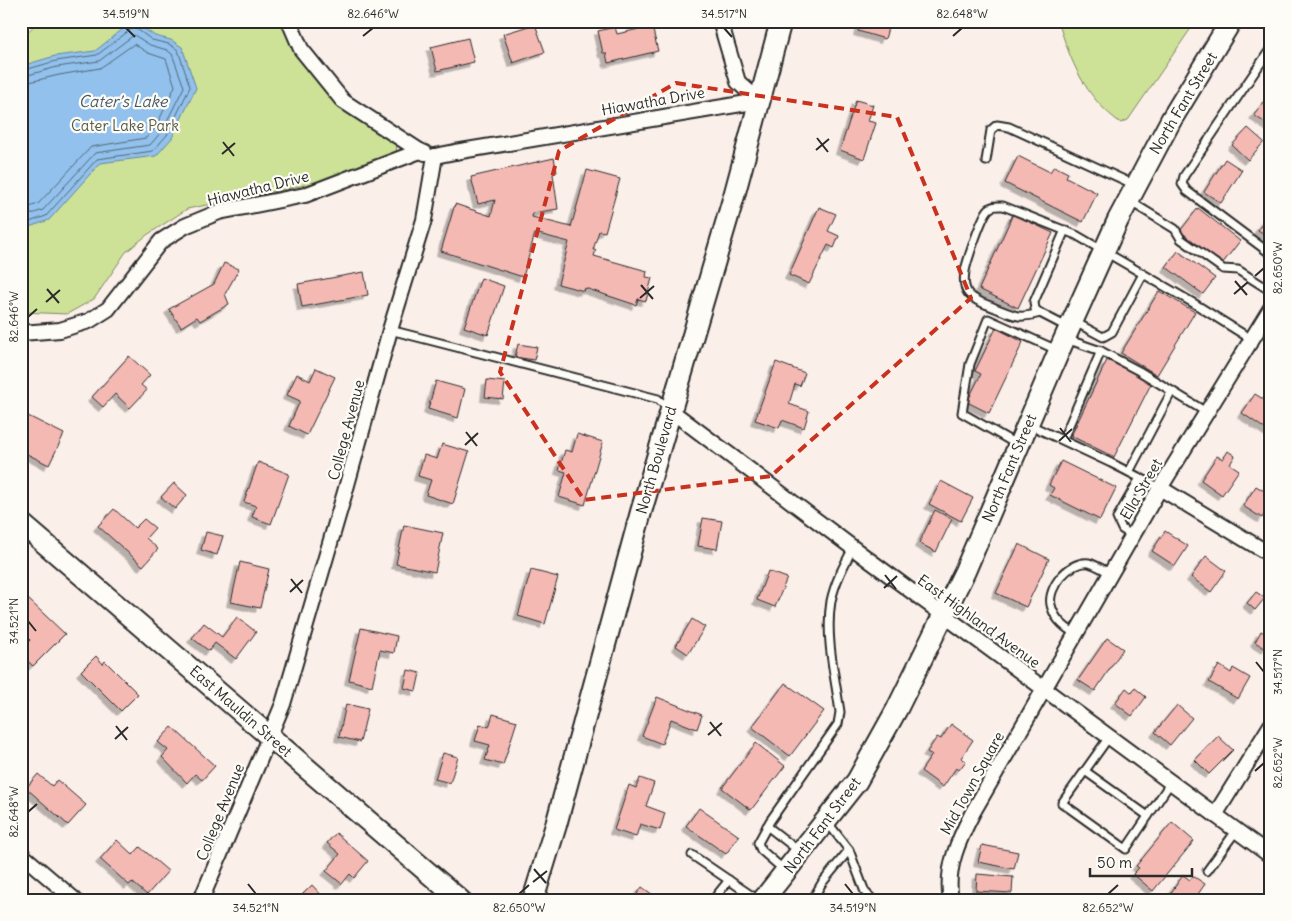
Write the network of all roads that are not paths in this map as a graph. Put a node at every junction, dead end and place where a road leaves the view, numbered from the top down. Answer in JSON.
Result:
{"nodes":[{"id":1,"x":289,"y":21,"type":"edge"},
{"id":2,"x":720,"y":21,"type":"edge"},
{"id":3,"x":781,"y":21,"type":"edge"},
{"id":4,"x":1231,"y":21,"type":"edge"},
{"id":5,"x":1271,"y":48,"type":"edge"},
{"id":6,"x":760,"y":101,"type":"junction"},
{"id":7,"x":420,"y":152,"type":"junction"},
{"id":8,"x":435,"y":156,"type":"junction"},
{"id":9,"x":986,"y":160,"type":"dead end"},
{"id":10,"x":1132,"y":193,"type":"junction"},
{"id":11,"x":1065,"y":230,"type":"junction"},
{"id":12,"x":1104,"y":251,"type":"junction"},
{"id":13,"x":1271,"y":254,"type":"edge"},
{"id":14,"x":1143,"y":274,"type":"junction"},
{"id":15,"x":1271,"y":291,"type":"edge"},
{"id":16,"x":1271,"y":308,"type":"edge"},
{"id":17,"x":1040,"y":313,"type":"junction"},
{"id":18,"x":390,"y":330,"type":"junction"},
{"id":19,"x":21,"y":333,"type":"edge"},
{"id":20,"x":1067,"y":335,"type":"junction"},
{"id":21,"x":1251,"y":339,"type":"junction"},
{"id":22,"x":1101,"y":351,"type":"junction"},
{"id":23,"x":1172,"y":391,"type":"junction"},
{"id":24,"x":670,"y":410,"type":"junction"},
{"id":25,"x":1206,"y":412,"type":"junction"},
{"id":26,"x":1028,"y":424,"type":"junction"},
{"id":27,"x":1063,"y":439,"type":"junction"},
{"id":28,"x":1019,"y":446,"type":"junction"},
{"id":29,"x":1129,"y":472,"type":"junction"},
{"id":30,"x":1140,"y":478,"type":"junction"},
{"id":31,"x":1160,"y":488,"type":"junction"},
{"id":32,"x":21,"y":524,"type":"edge"},
{"id":33,"x":1133,"y":536,"type":"junction"},
{"id":34,"x":853,"y":548,"type":"junction"},
{"id":35,"x":1271,"y":555,"type":"edge"},
{"id":36,"x":1110,"y":573,"type":"junction"},
{"id":37,"x":943,"y":615,"type":"junction"},
{"id":38,"x":1076,"y":634,"type":"junction"},
{"id":39,"x":1044,"y":689,"type":"junction"},
{"id":40,"x":1271,"y":725,"type":"edge"},
{"id":41,"x":269,"y":736,"type":"junction"},
{"id":42,"x":1109,"y":737,"type":"junction"},
{"id":43,"x":1085,"y":771,"type":"junction"},
{"id":44,"x":1171,"y":782,"type":"junction"},
{"id":45,"x":1215,"y":815,"type":"junction"},
{"id":46,"x":1148,"y":816,"type":"junction"},
{"id":47,"x":826,"y":821,"type":"junction"},
{"id":48,"x":767,"y":826,"type":"junction"},
{"id":49,"x":1236,"y":831,"type":"junction"},
{"id":50,"x":849,"y":850,"type":"junction"},
{"id":51,"x":801,"y":853,"type":"junction"},
{"id":52,"x":21,"y":854,"type":"edge"},
{"id":53,"x":692,"y":855,"type":"dead end"},
{"id":54,"x":1271,"y":856,"type":"edge"},
{"id":55,"x":787,"y":871,"type":"junction"},
{"id":56,"x":1207,"y":871,"type":"dead end"},
{"id":57,"x":729,"y":880,"type":"junction"},
{"id":58,"x":75,"y":900,"type":"edge"},
{"id":59,"x":202,"y":900,"type":"edge"},
{"id":60,"x":460,"y":900,"type":"edge"},
{"id":61,"x":533,"y":900,"type":"edge"},
{"id":62,"x":712,"y":900,"type":"edge"},
{"id":63,"x":758,"y":900,"type":"edge"},
{"id":64,"x":763,"y":900,"type":"edge"},
{"id":65,"x":812,"y":900,"type":"edge"},
{"id":66,"x":873,"y":900,"type":"edge"},
{"id":67,"x":952,"y":900,"type":"edge"}],
"edges":[{"from":1,"to":7,"type":"street"},
{"from":2,"to":6,"type":"street"},
{"from":3,"to":6,"type":"street","name":"North Boulevard"},
{"from":4,"to":10,"type":"street","name":"North Fant Street"},
{"from":5,"to":13,"type":"lane"},
{"from":6,"to":8,"type":"street","name":"Hiawatha Drive"},
{"from":6,"to":24,"type":"street","name":"North Boulevard"},
{"from":7,"to":8,"type":"street"},
{"from":7,"to":19,"type":"street","name":"Hiawatha Drive"},
{"from":8,"to":18,"type":"street","name":"College Avenue"},
{"from":9,"to":10,"type":"lane"},
{"from":10,"to":12,"type":"street","name":"North Fant Street"},
{"from":10,"to":15,"type":"lane"},
{"from":11,"to":12,"type":"lane"},
{"from":11,"to":17,"type":"lane"},
{"from":11,"to":17,"type":"lane"},
{"from":12,"to":14,"type":"lane"},
{"from":12,"to":20,"type":"street","name":"North Fant Street"},
{"from":14,"to":20,"type":"lane"},
{"from":14,"to":21,"type":"lane"},
{"from":16,"to":21,"type":"street","name":"Ella Street"},
{"from":17,"to":20,"type":"lane"},
{"from":18,"to":24,"type":"lane"},
{"from":18,"to":41,"type":"street","name":"College Avenue"},
{"from":20,"to":22,"type":"lane"},
{"from":20,"to":26,"type":"street","name":"North Fant Street"},
{"from":20,"to":28,"type":"lane"},
{"from":21,"to":25,"type":"street","name":"Ella Street"},
{"from":22,"to":23,"type":"lane"},
{"from":22,"to":27,"type":"lane"},
{"from":23,"to":25,"type":"lane"},
{"from":23,"to":29,"type":"lane"},
{"from":24,"to":34,"type":"street","name":"East Highland Avenue"},
{"from":24,"to":61,"type":"street","name":"North Boulevard"},
{"from":25,"to":31,"type":"street","name":"Ella Street"},
{"from":26,"to":27,"type":"lane"},
{"from":26,"to":28,"type":"street","name":"North Fant Street"},
{"from":27,"to":29,"type":"lane"},
{"from":28,"to":37,"type":"street","name":"North Fant Street"},
{"from":29,"to":30,"type":"lane"},
{"from":30,"to":31,"type":"lane"},
{"from":30,"to":33,"type":"lane"},
{"from":31,"to":33,"type":"street","name":"Ella Street"},
{"from":31,"to":35,"type":"street"},
{"from":32,"to":41,"type":"street","name":"East Mauldin Street"},
{"from":33,"to":36,"type":"street","name":"Ella Street"},
{"from":34,"to":37,"type":"street","name":"East Highland Avenue"},
{"from":34,"to":48,"type":"lane"},
{"from":36,"to":38,"type":"street","name":"Ella Street"},
{"from":36,"to":38,"type":"lane"},
{"from":37,"to":39,"type":"street","name":"East Highland Avenue"},
{"from":37,"to":47,"type":"street","name":"North Fant Street"},
{"from":38,"to":39,"type":"street","name":"Ella Street"},
{"from":39,"to":42,"type":"street","name":"East Highland Avenue"},
{"from":39,"to":67,"type":"street","name":"Mid Town Square"},
{"from":40,"to":45,"type":"street"},
{"from":41,"to":59,"type":"street","name":"College Avenue"},
{"from":41,"to":60,"type":"street","name":"East Mauldin Street"},
{"from":42,"to":43,"type":"lane"},
{"from":42,"to":44,"type":"street","name":"East Highland Avenue"},
{"from":43,"to":46,"type":"lane"},
{"from":43,"to":46,"type":"lane"},
{"from":44,"to":45,"type":"street","name":"East Highland Avenue"},
{"from":44,"to":46,"type":"lane"},
{"from":45,"to":49,"type":"street","name":"East Highland Avenue"},
{"from":47,"to":50,"type":"lane"},
{"from":47,"to":51,"type":"street","name":"North Fant Street"},
{"from":48,"to":51,"type":"lane"},
{"from":48,"to":55,"type":"lane"},
{"from":49,"to":54,"type":"street","name":"East Highland Avenue"},
{"from":49,"to":56,"type":"lane"},
{"from":50,"to":65,"type":"lane"},
{"from":50,"to":66,"type":"lane"},
{"from":51,"to":55,"type":"street","name":"North Fant Street"},
{"from":52,"to":58,"type":"street"},
{"from":53,"to":57,"type":"lane"},
{"from":55,"to":64,"type":"street","name":"North Fant Street"},
{"from":57,"to":62,"type":"lane"},
{"from":57,"to":63,"type":"lane"}]}
